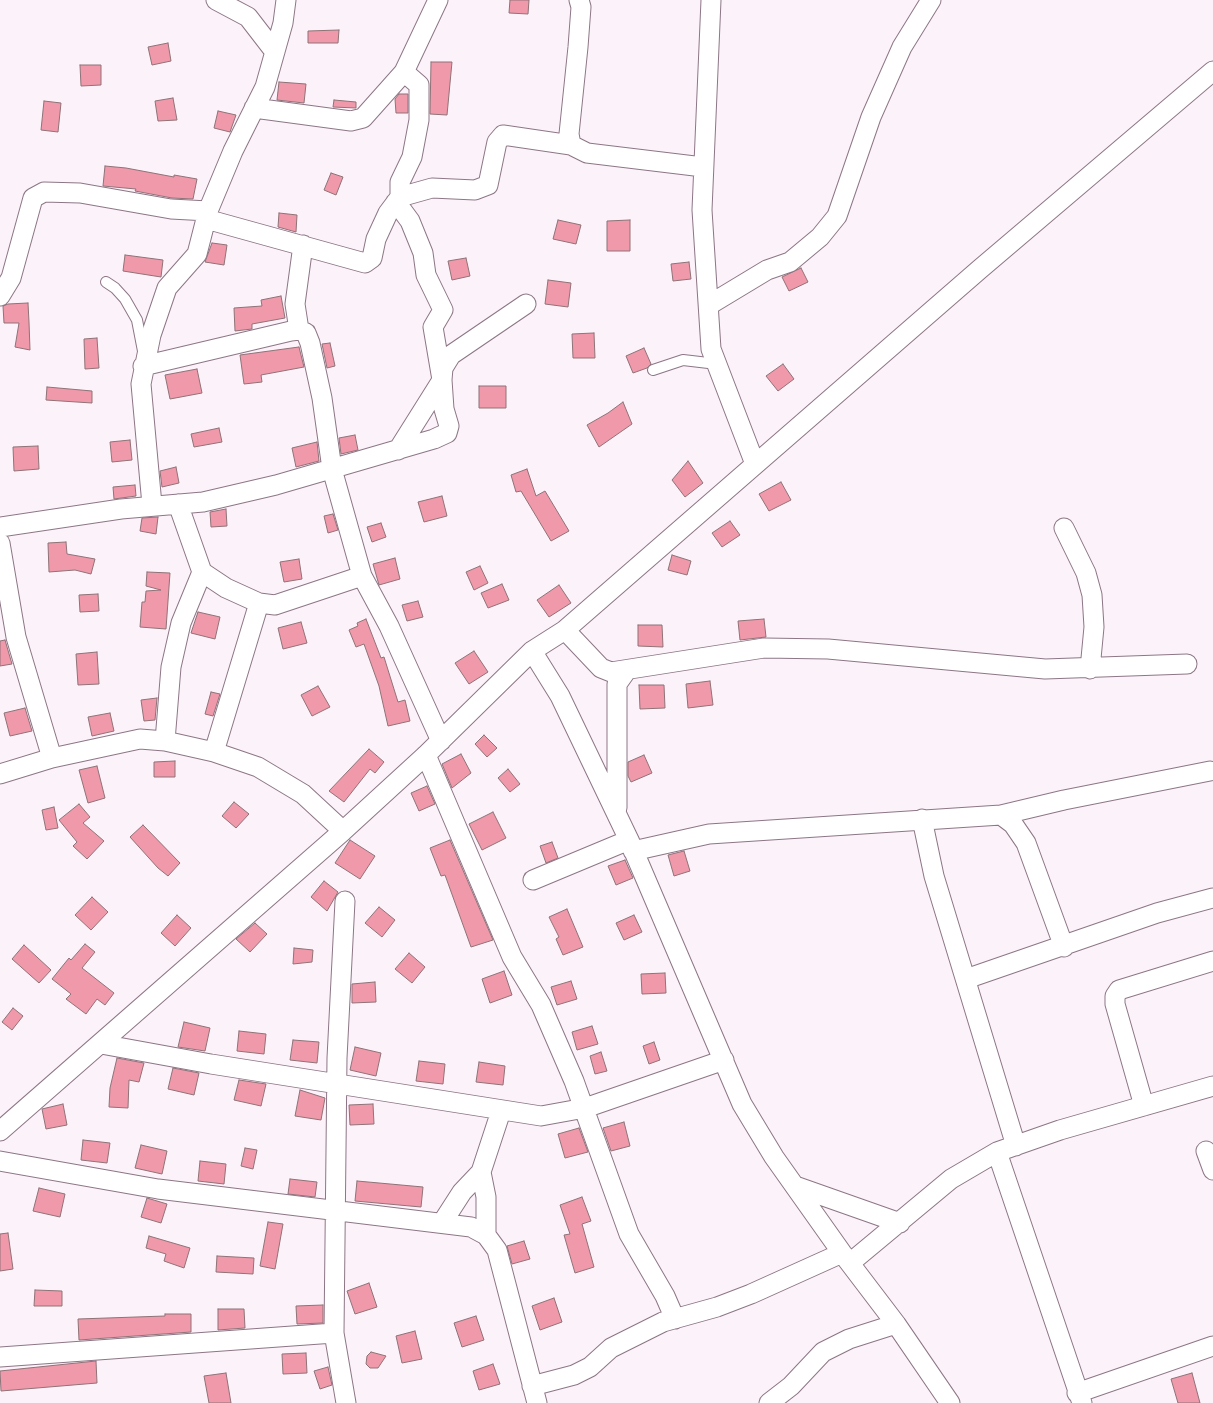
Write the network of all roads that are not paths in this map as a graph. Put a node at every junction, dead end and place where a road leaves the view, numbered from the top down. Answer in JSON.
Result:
{"nodes":[{"id":1,"x":216,"y":0,"type":"edge"},
{"id":2,"x":286,"y":0,"type":"edge"},
{"id":3,"x":438,"y":0,"type":"edge"},
{"id":4,"x":579,"y":0,"type":"edge"},
{"id":5,"x":711,"y":0,"type":"edge"},
{"id":6,"x":931,"y":0,"type":"edge"},
{"id":7,"x":275,"y":52,"type":"junction"},
{"id":8,"x":1213,"y":71,"type":"edge"},
{"id":9,"x":404,"y":72,"type":"junction"},
{"id":10,"x":254,"y":108,"type":"junction"},
{"id":11,"x":571,"y":145,"type":"junction"},
{"id":12,"x":703,"y":167,"type":"junction"},
{"id":13,"x":398,"y":200,"type":"junction"},
{"id":14,"x":207,"y":215,"type":"junction"},
{"id":15,"x":303,"y":245,"type":"junction"},
{"id":16,"x":6,"y":271,"type":"edge"},
{"id":17,"x":106,"y":282,"type":"dead end"},
{"id":18,"x":0,"y":296,"type":"edge"},
{"id":19,"x":526,"y":304,"type":"dead end"},
{"id":20,"x":709,"y":305,"type":"junction"},
{"id":21,"x":299,"y":330,"type":"junction"},
{"id":22,"x":144,"y":363,"type":"junction"},
{"id":23,"x":717,"y":364,"type":"junction"},
{"id":24,"x":654,"y":370,"type":"dead end"},
{"id":25,"x":442,"y":380,"type":"junction"},
{"id":26,"x":398,"y":450,"type":"junction"},
{"id":27,"x":755,"y":464,"type":"junction"},
{"id":28,"x":332,"y":469,"type":"junction"},
{"id":29,"x":178,"y":504,"type":"junction"},
{"id":30,"x":152,"y":505,"type":"junction"},
{"id":31,"x":0,"y":527,"type":"edge"},
{"id":32,"x":1064,"y":528,"type":"dead end"},
{"id":33,"x":0,"y":543,"type":"edge"},
{"id":34,"x":202,"y":572,"type":"junction"},
{"id":35,"x":362,"y":576,"type":"junction"},
{"id":36,"x":259,"y":603,"type":"junction"},
{"id":37,"x":565,"y":630,"type":"junction"},
{"id":38,"x":532,"y":651,"type":"junction"},
{"id":39,"x":1187,"y":664,"type":"dead end"},
{"id":40,"x":1090,"y":669,"type":"junction"},
{"id":41,"x":626,"y":670,"type":"junction"},
{"id":42,"x":165,"y":741,"type":"junction"},
{"id":43,"x":440,"y":742,"type":"junction"},
{"id":44,"x":214,"y":752,"type":"junction"},
{"id":45,"x":426,"y":755,"type":"junction"},
{"id":46,"x":52,"y":758,"type":"junction"},
{"id":47,"x":1210,"y":771,"type":"dead end"},
{"id":48,"x":0,"y":774,"type":"edge"},
{"id":49,"x":617,"y":815,"type":"junction"},
{"id":50,"x":1001,"y":815,"type":"junction"},
{"id":51,"x":922,"y":819,"type":"junction"},
{"id":52,"x":343,"y":831,"type":"junction"},
{"id":53,"x":631,"y":846,"type":"junction"},
{"id":54,"x":533,"y":880,"type":"dead end"},
{"id":55,"x":1213,"y":898,"type":"edge"},
{"id":56,"x":345,"y":901,"type":"dead end"},
{"id":57,"x":1064,"y":947,"type":"junction"},
{"id":58,"x":1213,"y":961,"type":"edge"},
{"id":59,"x":966,"y":980,"type":"junction"},
{"id":60,"x":101,"y":1044,"type":"junction"},
{"id":61,"x":724,"y":1060,"type":"junction"},
{"id":62,"x":337,"y":1084,"type":"junction"},
{"id":63,"x":1213,"y":1086,"type":"edge"},
{"id":64,"x":1144,"y":1106,"type":"junction"},
{"id":65,"x":585,"y":1108,"type":"junction"},
{"id":66,"x":501,"y":1111,"type":"junction"},
{"id":67,"x":0,"y":1131,"type":"edge"},
{"id":68,"x":1016,"y":1146,"type":"junction"},
{"id":69,"x":1206,"y":1151,"type":"dead end"},
{"id":70,"x":997,"y":1152,"type":"junction"},
{"id":71,"x":0,"y":1161,"type":"edge"},
{"id":72,"x":1213,"y":1170,"type":"edge"},
{"id":73,"x":481,"y":1172,"type":"junction"},
{"id":74,"x":794,"y":1186,"type":"junction"},
{"id":75,"x":335,"y":1209,"type":"junction"},
{"id":76,"x":442,"y":1223,"type":"junction"},
{"id":77,"x":900,"y":1223,"type":"junction"},
{"id":78,"x":486,"y":1235,"type":"junction"},
{"id":79,"x":846,"y":1258,"type":"junction"},
{"id":80,"x":675,"y":1319,"type":"junction"},
{"id":81,"x":896,"y":1324,"type":"junction"},
{"id":82,"x":334,"y":1333,"type":"junction"},
{"id":83,"x":1213,"y":1346,"type":"edge"},
{"id":84,"x":0,"y":1357,"type":"edge"},
{"id":85,"x":535,"y":1395,"type":"edge"},
{"id":86,"x":1080,"y":1398,"type":"edge"},
{"id":87,"x":346,"y":1403,"type":"edge"},
{"id":88,"x":769,"y":1403,"type":"edge"},
{"id":89,"x":950,"y":1403,"type":"edge"}],
"edges":[{"from":1,"to":7,"type":"street"},
{"from":2,"to":7,"type":"street"},
{"from":3,"to":9,"type":"street"},
{"from":4,"to":11,"type":"street"},
{"from":5,"to":12,"type":"street"},
{"from":6,"to":20,"type":"street"},
{"from":7,"to":10,"type":"street"},
{"from":8,"to":27,"type":"street"},
{"from":9,"to":10,"type":"street"},
{"from":9,"to":13,"type":"street"},
{"from":10,"to":14,"type":"street"},
{"from":11,"to":12,"type":"street"},
{"from":11,"to":13,"type":"street"},
{"from":12,"to":20,"type":"street"},
{"from":13,"to":15,"type":"street"},
{"from":13,"to":25,"type":"street"},
{"from":14,"to":15,"type":"street"},
{"from":14,"to":16,"type":"street"},
{"from":14,"to":22,"type":"street"},
{"from":15,"to":21,"type":"street"},
{"from":16,"to":18,"type":"street"},
{"from":17,"to":22,"type":"lane"},
{"from":19,"to":25,"type":"street"},
{"from":20,"to":23,"type":"street"},
{"from":21,"to":22,"type":"street"},
{"from":21,"to":28,"type":"street"},
{"from":22,"to":30,"type":"street"},
{"from":23,"to":24,"type":"lane"},
{"from":23,"to":27,"type":"street"},
{"from":25,"to":26,"type":"street"},
{"from":25,"to":26,"type":"street"},
{"from":26,"to":28,"type":"street"},
{"from":27,"to":37,"type":"street"},
{"from":28,"to":29,"type":"street"},
{"from":28,"to":35,"type":"street"},
{"from":29,"to":30,"type":"street"},
{"from":29,"to":34,"type":"street"},
{"from":30,"to":31,"type":"street"},
{"from":32,"to":40,"type":"street"},
{"from":33,"to":46,"type":"street"},
{"from":34,"to":36,"type":"street"},
{"from":34,"to":42,"type":"street"},
{"from":35,"to":36,"type":"street"},
{"from":35,"to":43,"type":"street"},
{"from":36,"to":44,"type":"street"},
{"from":37,"to":38,"type":"street"},
{"from":37,"to":41,"type":"street"},
{"from":38,"to":43,"type":"street"},
{"from":38,"to":49,"type":"street"},
{"from":39,"to":40,"type":"street"},
{"from":40,"to":41,"type":"street"},
{"from":41,"to":49,"type":"street"},
{"from":42,"to":44,"type":"street"},
{"from":42,"to":46,"type":"street"},
{"from":43,"to":45,"type":"street"},
{"from":44,"to":52,"type":"street"},
{"from":45,"to":52,"type":"street"},
{"from":45,"to":65,"type":"street"},
{"from":46,"to":48,"type":"street"},
{"from":47,"to":50,"type":"street"},
{"from":49,"to":53,"type":"street"},
{"from":50,"to":51,"type":"street"},
{"from":50,"to":57,"type":"street"},
{"from":51,"to":53,"type":"street"},
{"from":51,"to":59,"type":"street"},
{"from":52,"to":60,"type":"street"},
{"from":53,"to":54,"type":"street"},
{"from":53,"to":61,"type":"street"},
{"from":55,"to":57,"type":"street"},
{"from":56,"to":62,"type":"street"},
{"from":57,"to":59,"type":"street"},
{"from":58,"to":64,"type":"street"},
{"from":59,"to":68,"type":"street"},
{"from":60,"to":62,"type":"street"},
{"from":60,"to":67,"type":"street"},
{"from":61,"to":65,"type":"street"},
{"from":61,"to":74,"type":"street"},
{"from":62,"to":66,"type":"street"},
{"from":62,"to":75,"type":"street"},
{"from":63,"to":64,"type":"street"},
{"from":64,"to":68,"type":"street"},
{"from":65,"to":66,"type":"street"},
{"from":65,"to":80,"type":"street"},
{"from":66,"to":73,"type":"street"},
{"from":68,"to":70,"type":"street"},
{"from":69,"to":72,"type":"street"},
{"from":70,"to":77,"type":"street"},
{"from":70,"to":86,"type":"street"},
{"from":71,"to":75,"type":"street"},
{"from":73,"to":76,"type":"street"},
{"from":73,"to":78,"type":"street"},
{"from":74,"to":77,"type":"street"},
{"from":74,"to":79,"type":"street"},
{"from":75,"to":76,"type":"street"},
{"from":75,"to":82,"type":"street"},
{"from":76,"to":78,"type":"street"},
{"from":77,"to":79,"type":"street"},
{"from":78,"to":85,"type":"street"},
{"from":79,"to":80,"type":"street"},
{"from":79,"to":81,"type":"street"},
{"from":80,"to":85,"type":"street"},
{"from":81,"to":88,"type":"street"},
{"from":81,"to":89,"type":"street"},
{"from":82,"to":84,"type":"street"},
{"from":82,"to":87,"type":"street"},
{"from":83,"to":86,"type":"street"}]}
